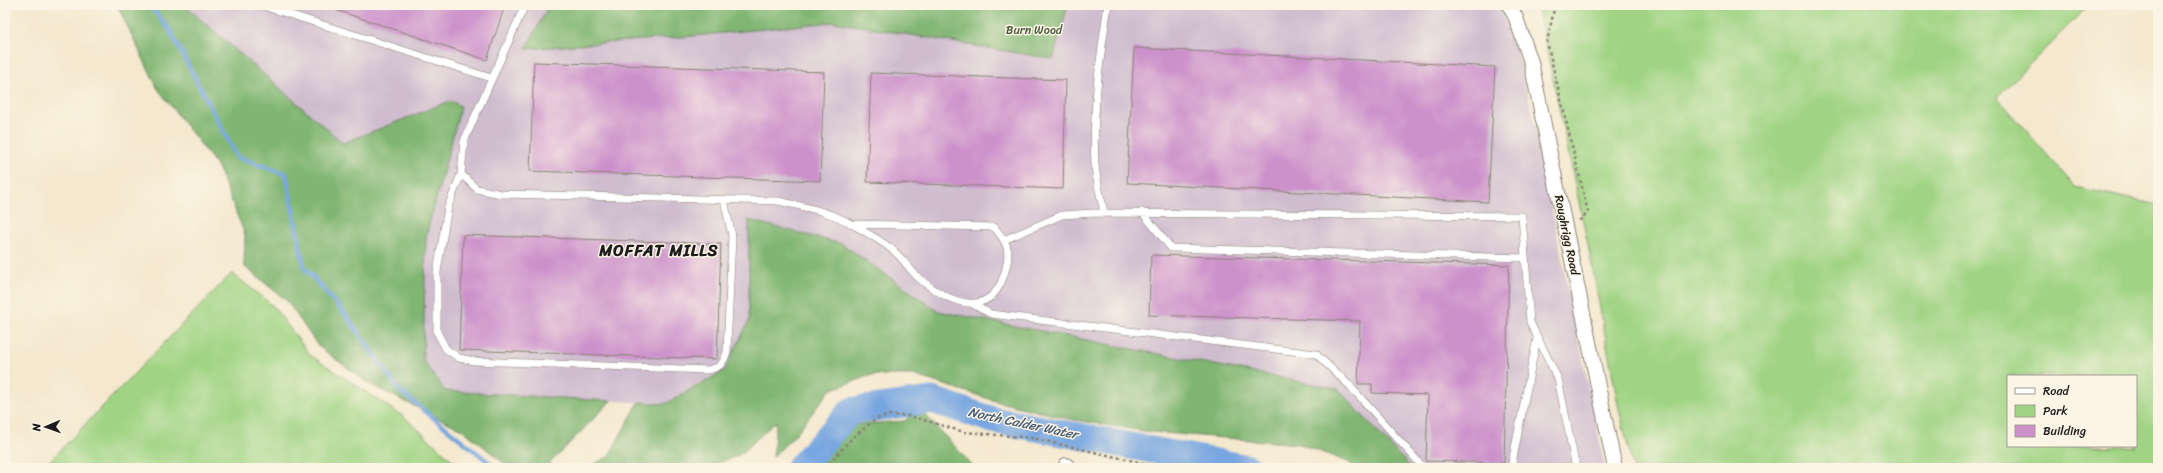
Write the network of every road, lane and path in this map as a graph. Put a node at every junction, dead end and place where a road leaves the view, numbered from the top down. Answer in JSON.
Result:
{"nodes":[{"id":1,"x":260,"y":5,"type":"edge"},
{"id":2,"x":525,"y":5,"type":"edge"},
{"id":3,"x":1108,"y":5,"type":"edge"},
{"id":4,"x":1509,"y":5,"type":"edge"},
{"id":5,"x":1555,"y":5,"type":"edge"},
{"id":6,"x":491,"y":78,"type":"junction"},
{"id":7,"x":462,"y":174,"type":"junction"},
{"id":8,"x":724,"y":200,"type":"junction"},
{"id":9,"x":1142,"y":212,"type":"junction"},
{"id":10,"x":1104,"y":213,"type":"junction"},
{"id":11,"x":851,"y":224,"type":"junction"},
{"id":12,"x":1567,"y":235,"type":"junction"},
{"id":13,"x":1004,"y":240,"type":"junction"},
{"id":14,"x":1525,"y":258,"type":"junction"},
{"id":15,"x":974,"y":305,"type":"junction"},
{"id":16,"x":1537,"y":338,"type":"junction"},
{"id":17,"x":825,"y":468,"type":"edge"},
{"id":18,"x":1165,"y":468,"type":"edge"},
{"id":19,"x":1424,"y":468,"type":"edge"},
{"id":20,"x":1511,"y":468,"type":"edge"},
{"id":21,"x":1576,"y":468,"type":"edge"},
{"id":22,"x":1615,"y":468,"type":"edge"}],
"edges":[{"from":1,"to":6,"type":"lane"},
{"from":2,"to":6,"type":"lane"},
{"from":3,"to":10,"type":"lane"},
{"from":4,"to":12,"type":"street","name":"Roughrigg Road"},
{"from":5,"to":12,"type":"path"},
{"from":6,"to":7,"type":"lane"},
{"from":7,"to":8,"type":"lane"},
{"from":7,"to":8,"type":"lane"},
{"from":8,"to":11,"type":"lane"},
{"from":9,"to":10,"type":"lane"},
{"from":9,"to":14,"type":"lane"},
{"from":9,"to":14,"type":"lane"},
{"from":10,"to":13,"type":"lane"},
{"from":11,"to":13,"type":"lane"},
{"from":11,"to":15,"type":"lane"},
{"from":12,"to":22,"type":"street","name":"Roughrigg Road"},
{"from":13,"to":15,"type":"lane"},
{"from":14,"to":16,"type":"lane"},
{"from":15,"to":19,"type":"lane"},
{"from":16,"to":20,"type":"lane"},
{"from":16,"to":21,"type":"lane"},
{"from":17,"to":18,"type":"path"}]}
